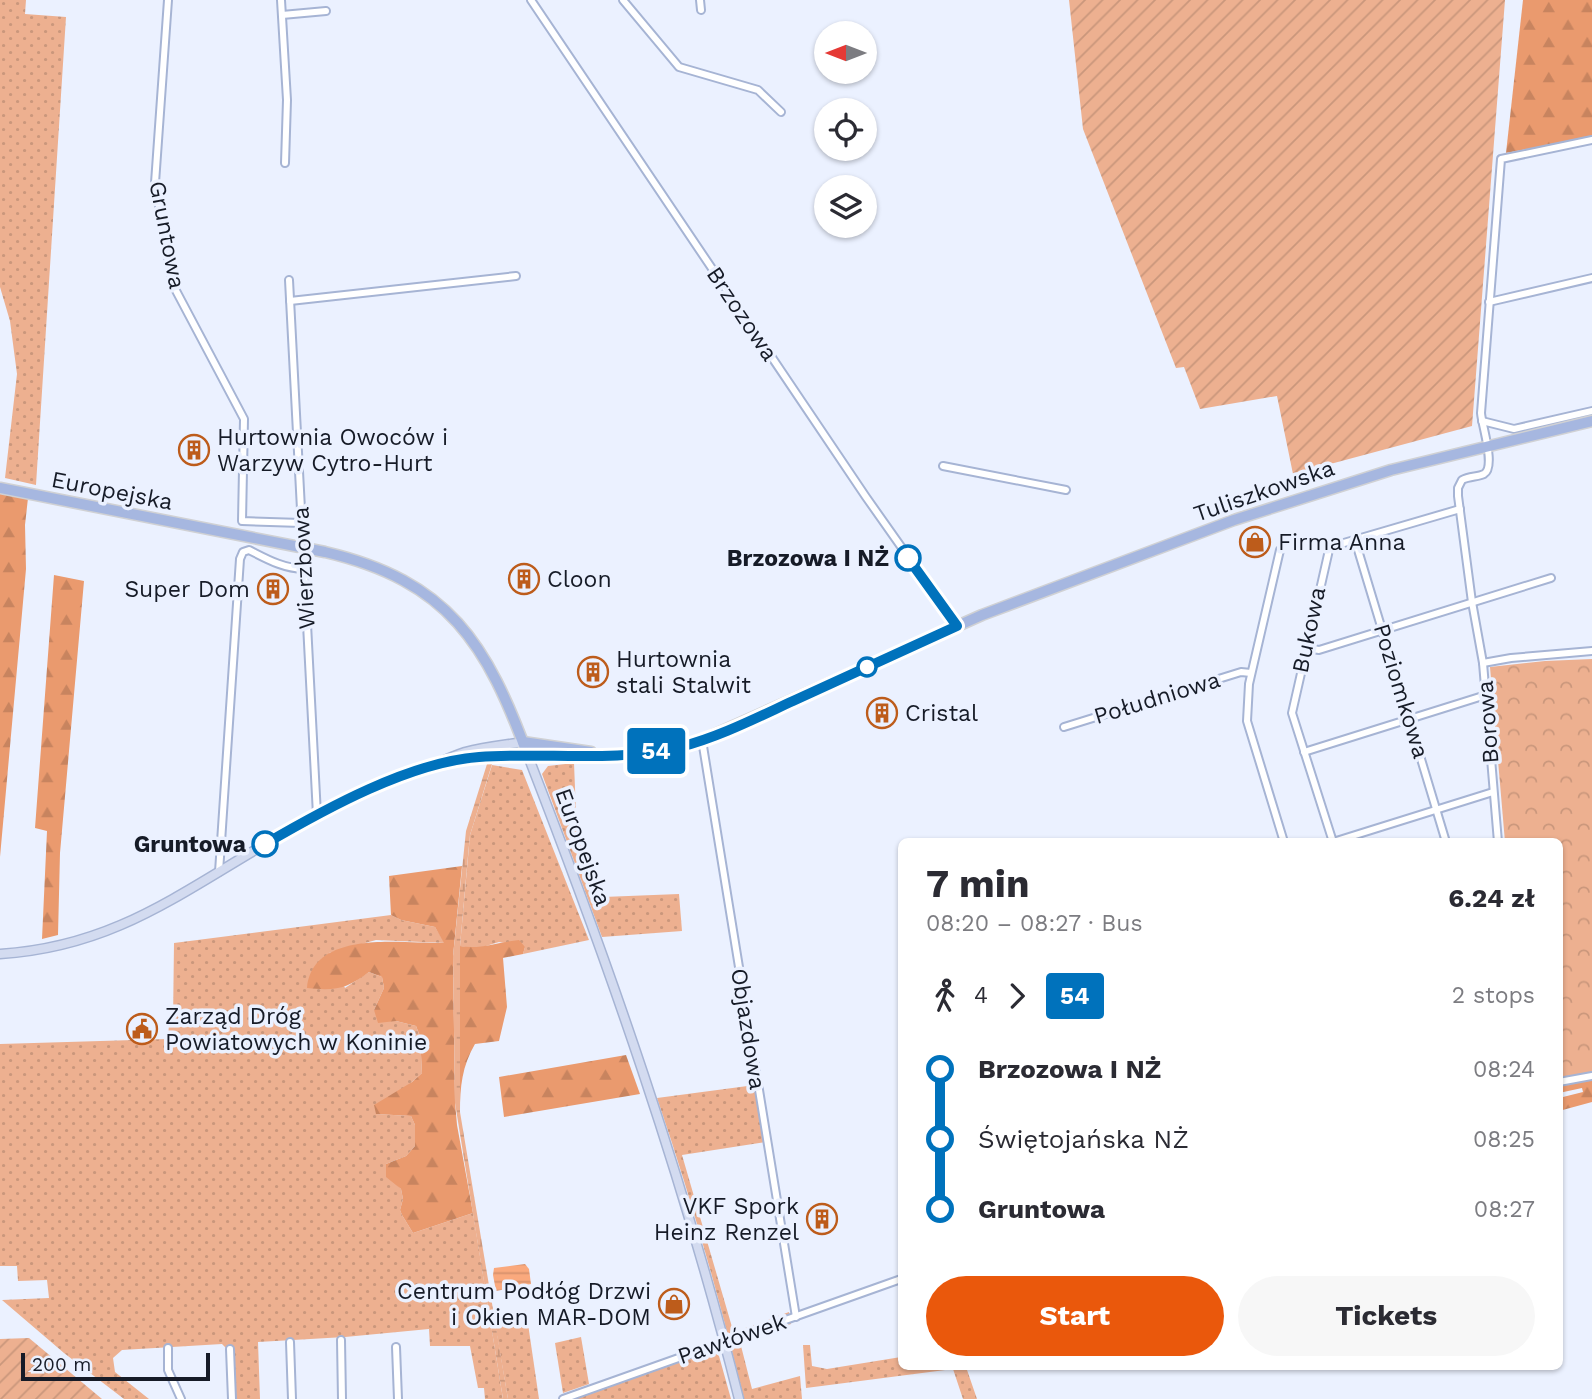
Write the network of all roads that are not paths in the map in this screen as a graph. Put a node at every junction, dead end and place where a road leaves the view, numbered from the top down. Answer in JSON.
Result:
{"nodes":[{"id":1,"x":168,"y":0,"type":"edge"},
{"id":2,"x":281,"y":0,"type":"edge"},
{"id":3,"x":531,"y":0,"type":"edge"},
{"id":4,"x":623,"y":0,"type":"edge"},
{"id":5,"x":700,"y":0,"type":"edge"},
{"id":6,"x":701,"y":10,"type":"dead end"},
{"id":7,"x":326,"y":11,"type":"dead end"},
{"id":8,"x":282,"y":15,"type":"junction"},
{"id":9,"x":781,"y":112,"type":"dead end"},
{"id":10,"x":1592,"y":140,"type":"edge"},
{"id":11,"x":285,"y":163,"type":"dead end"},
{"id":12,"x":516,"y":276,"type":"dead end"},
{"id":13,"x":1592,"y":278,"type":"edge"},
{"id":14,"x":289,"y":280,"type":"dead end"},
{"id":15,"x":290,"y":300,"type":"junction"},
{"id":16,"x":1489,"y":302,"type":"junction"},
{"id":17,"x":1592,"y":411,"type":"edge"},
{"id":18,"x":1482,"y":421,"type":"junction"},
{"id":19,"x":1592,"y":421,"type":"edge"},
{"id":20,"x":1486,"y":446,"type":"junction"},
{"id":21,"x":943,"y":466,"type":"dead end"},
{"id":22,"x":0,"y":488,"type":"edge"},
{"id":23,"x":1066,"y":490,"type":"dead end"},
{"id":24,"x":1460,"y":509,"type":"junction"},
{"id":25,"x":301,"y":523,"type":"junction"},
{"id":26,"x":1355,"y":540,"type":"junction"},
{"id":27,"x":303,"y":548,"type":"junction"},
{"id":28,"x":1280,"y":550,"type":"dead end"},
{"id":29,"x":304,"y":569,"type":"junction"},
{"id":30,"x":1551,"y":578,"type":"dead end"},
{"id":31,"x":1472,"y":602,"type":"junction"},
{"id":32,"x":957,"y":626,"type":"junction"},
{"id":33,"x":1382,"y":631,"type":"junction"},
{"id":34,"x":1306,"y":648,"type":"junction"},
{"id":35,"x":1592,"y":651,"type":"edge"},
{"id":36,"x":1483,"y":663,"type":"junction"},
{"id":37,"x":1251,"y":673,"type":"junction"},
{"id":38,"x":1486,"y":695,"type":"junction"},
{"id":39,"x":1409,"y":719,"type":"junction"},
{"id":40,"x":1064,"y":727,"type":"dead end"},
{"id":41,"x":702,"y":740,"type":"junction"},
{"id":42,"x":523,"y":743,"type":"junction"},
{"id":43,"x":1304,"y":752,"type":"junction"},
{"id":44,"x":598,"y":754,"type":"junction"},
{"id":45,"x":528,"y":756,"type":"junction"},
{"id":46,"x":433,"y":765,"type":"junction"},
{"id":47,"x":1493,"y":792,"type":"junction"},
{"id":48,"x":1436,"y":808,"type":"junction"},
{"id":49,"x":317,"y":815,"type":"junction"},
{"id":50,"x":1283,"y":838,"type":"edge"},
{"id":51,"x":1332,"y":838,"type":"edge"},
{"id":52,"x":1345,"y":838,"type":"edge"},
{"id":53,"x":1446,"y":838,"type":"edge"},
{"id":54,"x":1498,"y":838,"type":"edge"},
{"id":55,"x":219,"y":872,"type":"junction"},
{"id":56,"x":0,"y":954,"type":"edge"},
{"id":57,"x":1592,"y":1076,"type":"edge"},
{"id":58,"x":1563,"y":1081,"type":"edge"},
{"id":59,"x":898,"y":1280,"type":"edge"},
{"id":60,"x":796,"y":1317,"type":"junction"},
{"id":61,"x":341,"y":1340,"type":"dead end"},
{"id":62,"x":290,"y":1342,"type":"dead end"},
{"id":63,"x":724,"y":1342,"type":"junction"},
{"id":64,"x":396,"y":1347,"type":"dead end"},
{"id":65,"x":168,"y":1348,"type":"dead end"},
{"id":66,"x":230,"y":1349,"type":"dead end"},
{"id":67,"x":181,"y":1399,"type":"edge"},
{"id":68,"x":232,"y":1399,"type":"edge"},
{"id":69,"x":292,"y":1399,"type":"edge"},
{"id":70,"x":342,"y":1399,"type":"edge"},
{"id":71,"x":398,"y":1399,"type":"edge"},
{"id":72,"x":563,"y":1399,"type":"edge"},
{"id":73,"x":739,"y":1399,"type":"edge"}],
"edges":[{"from":1,"to":25,"type":"street","name":"Gruntowa"},
{"from":2,"to":8,"type":"street"},
{"from":3,"to":32,"type":"street","name":"Brzozowa"},
{"from":4,"to":9,"type":"street"},
{"from":5,"to":6,"type":"street"},
{"from":7,"to":8,"type":"street"},
{"from":8,"to":11,"type":"street"},
{"from":10,"to":16,"type":"street"},
{"from":12,"to":15,"type":"street"},
{"from":13,"to":16,"type":"street"},
{"from":14,"to":15,"type":"street","name":"Wierzbowa"},
{"from":15,"to":25,"type":"street","name":"Wierzbowa"},
{"from":16,"to":18,"type":"street"},
{"from":17,"to":18,"type":"street"},
{"from":18,"to":20,"type":"street"},
{"from":19,"to":20,"type":"main road","name":"Tuliszkowska"},
{"from":20,"to":24,"type":"street","name":"Borowa"},
{"from":20,"to":32,"type":"main road","name":"Tuliszkowska"},
{"from":21,"to":23,"type":"street"},
{"from":22,"to":27,"type":"main road","name":"Europejska"},
{"from":24,"to":26,"type":"street","name":"Bukowa"},
{"from":24,"to":31,"type":"street","name":"Borowa"},
{"from":25,"to":27,"type":"street","name":"Wierzbowa"},
{"from":26,"to":33,"type":"street","name":"Poziomkowa"},
{"from":26,"to":34,"type":"street","name":"Bukowa"},
{"from":27,"to":29,"type":"street","name":"Wierzbowa"},
{"from":27,"to":42,"type":"main road","name":"Europejska"},
{"from":28,"to":37,"type":"street","name":"Południowa"},
{"from":29,"to":49,"type":"street","name":"Wierzbowa"},
{"from":29,"to":55,"type":"street"},
{"from":30,"to":31,"type":"street"},
{"from":31,"to":33,"type":"street"},
{"from":31,"to":36,"type":"street","name":"Borowa"},
{"from":32,"to":41,"type":"main road","name":"Tuliszkowska"},
{"from":33,"to":34,"type":"street"},
{"from":33,"to":39,"type":"street","name":"Poziomkowa"},
{"from":34,"to":43,"type":"street","name":"Bukowa"},
{"from":35,"to":36,"type":"street"},
{"from":36,"to":38,"type":"street","name":"Borowa"},
{"from":37,"to":40,"type":"street","name":"Południowa"},
{"from":37,"to":50,"type":"street","name":"Południowa"},
{"from":38,"to":39,"type":"street"},
{"from":38,"to":47,"type":"street","name":"Borowa"},
{"from":39,"to":43,"type":"street"},
{"from":39,"to":48,"type":"street","name":"Poziomkowa"},
{"from":41,"to":44,"type":"main road","name":"Tuliszkowska"},
{"from":41,"to":60,"type":"street","name":"Objazdowa"},
{"from":42,"to":44,"type":"main road"},
{"from":42,"to":45,"type":"main road","name":"Europejska"},
{"from":42,"to":46,"type":"main road"},
{"from":43,"to":51,"type":"street","name":"Bukowa"},
{"from":44,"to":45,"type":"main road"},
{"from":45,"to":46,"type":"main road"},
{"from":45,"to":63,"type":"main road","name":"Europejska"},
{"from":46,"to":49,"type":"main road"},
{"from":47,"to":48,"type":"street"},
{"from":47,"to":54,"type":"street","name":"Borowa"},
{"from":48,"to":52,"type":"street"},
{"from":48,"to":53,"type":"street","name":"Poziomkowa"},
{"from":49,"to":55,"type":"main road"},
{"from":55,"to":56,"type":"main road"},
{"from":57,"to":58,"type":"street"},
{"from":59,"to":60,"type":"street","name":"Pawłówek"},
{"from":60,"to":63,"type":"street","name":"Pawłówek"},
{"from":61,"to":70,"type":"street"},
{"from":62,"to":69,"type":"street"},
{"from":63,"to":72,"type":"street","name":"Pawłówek"},
{"from":63,"to":73,"type":"main road","name":"Europejska"},
{"from":64,"to":71,"type":"street"},
{"from":65,"to":67,"type":"street"},
{"from":66,"to":68,"type":"street"}]}
